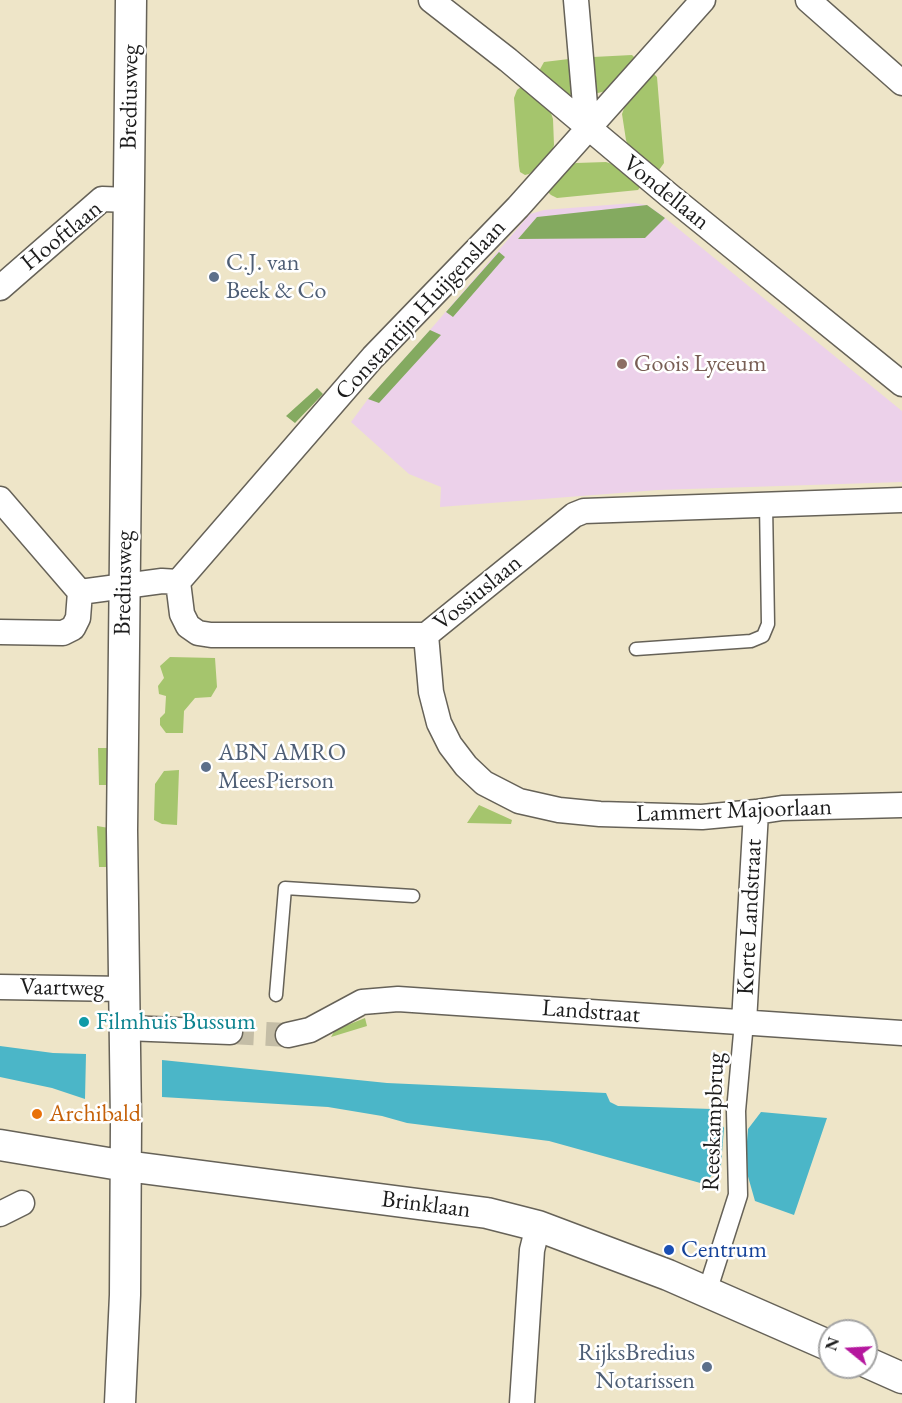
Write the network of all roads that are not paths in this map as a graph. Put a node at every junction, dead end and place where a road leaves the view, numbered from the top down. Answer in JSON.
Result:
{"nodes":[{"id":1,"x":132,"y":0,"type":"edge"},
{"id":2,"x":431,"y":0,"type":"edge"},
{"id":3,"x":576,"y":0,"type":"edge"},
{"id":4,"x":703,"y":0,"type":"edge"},
{"id":5,"x":807,"y":0,"type":"edge"},
{"id":6,"x":902,"y":82,"type":"edge"},
{"id":7,"x":587,"y":128,"type":"junction"},
{"id":8,"x":129,"y":200,"type":"junction"},
{"id":9,"x":0,"y":288,"type":"edge"},
{"id":10,"x":902,"y":384,"type":"edge"},
{"id":11,"x":0,"y":499,"type":"edge"},
{"id":12,"x":902,"y":500,"type":"edge"},
{"id":13,"x":766,"y":504,"type":"junction"},
{"id":14,"x":178,"y":582,"type":"junction"},
{"id":15,"x":124,"y":587,"type":"junction"},
{"id":16,"x":80,"y":592,"type":"junction"},
{"id":17,"x":0,"y":632,"type":"edge"},
{"id":18,"x":426,"y":635,"type":"junction"},
{"id":19,"x":636,"y":649,"type":"dead end"},
{"id":20,"x":902,"y":805,"type":"edge"},
{"id":21,"x":756,"y":812,"type":"junction"},
{"id":22,"x":414,"y":896,"type":"dead end"},
{"id":23,"x":0,"y":987,"type":"edge"},
{"id":24,"x":125,"y":990,"type":"junction"},
{"id":25,"x":276,"y":995,"type":"dead end"},
{"id":26,"x":744,"y":1022,"type":"junction"},
{"id":27,"x":125,"y":1028,"type":"junction"},
{"id":28,"x":230,"y":1032,"type":"tunnel mouth"},
{"id":29,"x":902,"y":1033,"type":"edge"},
{"id":30,"x":288,"y":1035,"type":"tunnel mouth"},
{"id":31,"x":0,"y":1145,"type":"edge"},
{"id":32,"x":126,"y":1166,"type":"junction"},
{"id":33,"x":22,"y":1203,"type":"dead end"},
{"id":34,"x":0,"y":1214,"type":"edge"},
{"id":35,"x":538,"y":1227,"type":"junction"},
{"id":36,"x":707,"y":1293,"type":"junction"},
{"id":37,"x":818,"y":1341,"type":"edge"},
{"id":38,"x":878,"y":1367,"type":"edge"},
{"id":39,"x":902,"y":1378,"type":"edge"},
{"id":40,"x":120,"y":1403,"type":"edge"},
{"id":41,"x":522,"y":1403,"type":"edge"}],
"edges":[{"from":1,"to":8,"type":"street","name":"Brediusweg"},
{"from":2,"to":7,"type":"street","name":"Vondellaan"},
{"from":3,"to":7,"type":"street"},
{"from":4,"to":7,"type":"street","name":"Constantijn Huijgenslaan"},
{"from":5,"to":6,"type":"street"},
{"from":7,"to":10,"type":"street","name":"Vondellaan"},
{"from":7,"to":14,"type":"street","name":"Constantijn Huijgenslaan"},
{"from":8,"to":9,"type":"street","name":"Hooftlaan"},
{"from":8,"to":15,"type":"street","name":"Brediusweg"},
{"from":11,"to":16,"type":"street"},
{"from":12,"to":13,"type":"street","name":"Vossiuslaan"},
{"from":13,"to":18,"type":"street","name":"Vossiuslaan"},
{"from":13,"to":19,"type":"lane"},
{"from":14,"to":15,"type":"street"},
{"from":14,"to":18,"type":"street","name":"Vossiuslaan"},
{"from":15,"to":16,"type":"street"},
{"from":15,"to":24,"type":"street","name":"Brediusweg"},
{"from":16,"to":17,"type":"street"},
{"from":18,"to":21,"type":"street","name":"Lammert Majoorlaan"},
{"from":20,"to":21,"type":"street","name":"Lammert Majoorlaan"},
{"from":21,"to":26,"type":"street","name":"Korte Landstraat"},
{"from":22,"to":25,"type":"lane"},
{"from":23,"to":24,"type":"street","name":"Vaartweg"},
{"from":24,"to":27,"type":"street","name":"Brediusweg"},
{"from":26,"to":29,"type":"street","name":"Landstraat"},
{"from":26,"to":30,"type":"street","name":"Landstraat"},
{"from":26,"to":36,"type":"street","name":"Reeskampbrug"},
{"from":27,"to":28,"type":"street"},
{"from":27,"to":32,"type":"street","name":"Brediusweg"},
{"from":31,"to":32,"type":"street","name":"Brinklaan"},
{"from":32,"to":35,"type":"street","name":"Brinklaan"},
{"from":32,"to":40,"type":"street","name":"Brediusweg"},
{"from":33,"to":34,"type":"street"},
{"from":35,"to":36,"type":"street","name":"Brinklaan"},
{"from":35,"to":41,"type":"street"},
{"from":36,"to":37,"type":"street","name":"Brinklaan"},
{"from":38,"to":39,"type":"street"}]}
